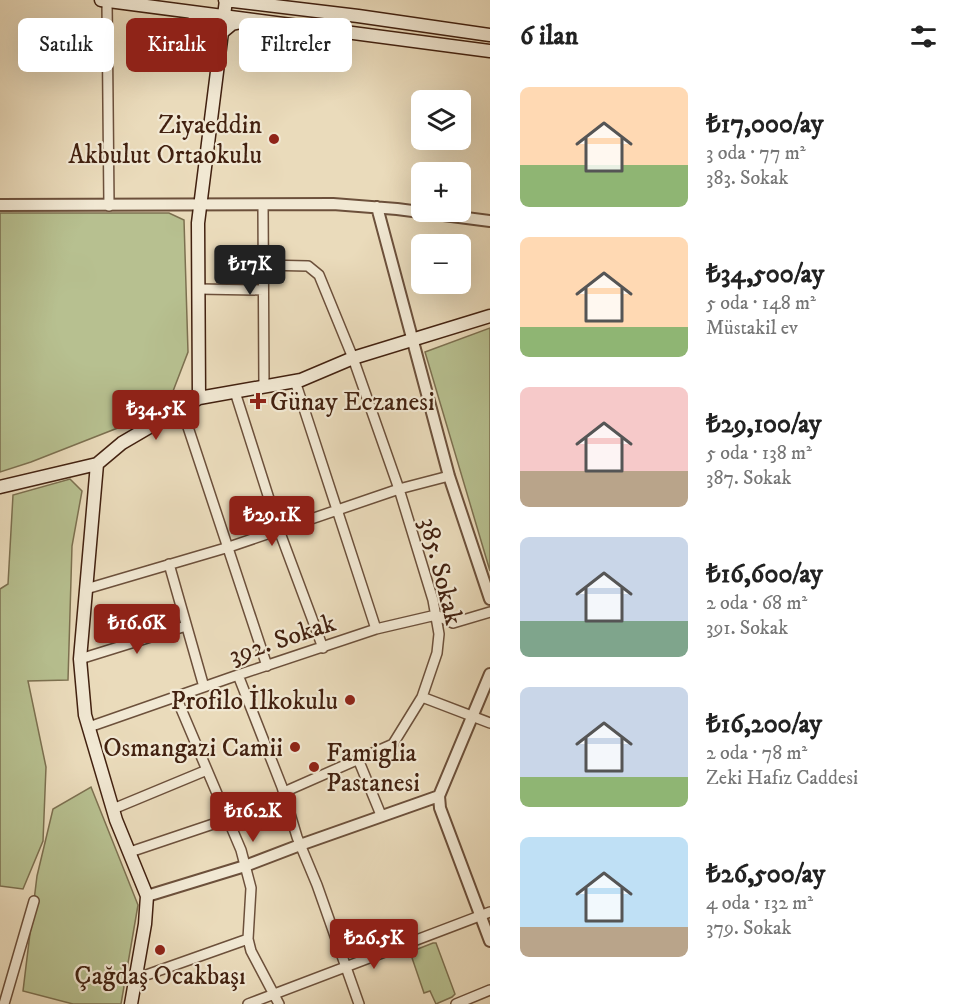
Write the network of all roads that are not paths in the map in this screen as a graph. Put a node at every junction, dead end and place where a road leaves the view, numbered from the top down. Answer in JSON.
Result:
{"nodes":[{"id":1,"x":225,"y":0,"type":"edge"},
{"id":2,"x":104,"y":1,"type":"edge"},
{"id":3,"x":172,"y":9,"type":"junction"},
{"id":4,"x":222,"y":15,"type":"junction"},
{"id":5,"x":200,"y":18,"type":"edge"},
{"id":6,"x":222,"y":18,"type":"edge"},
{"id":7,"x":240,"y":18,"type":"edge"},
{"id":8,"x":352,"y":33,"type":"edge"},
{"id":9,"x":490,"y":35,"type":"edge"},
{"id":10,"x":490,"y":51,"type":"edge"},
{"id":11,"x":216,"y":72,"type":"edge"},
{"id":12,"x":0,"y":205,"type":"edge"},
{"id":13,"x":263,"y":205,"type":"junction"},
{"id":14,"x":109,"y":206,"type":"junction"},
{"id":15,"x":200,"y":206,"type":"junction"},
{"id":16,"x":377,"y":207,"type":"junction"},
{"id":17,"x":490,"y":221,"type":"edge"},
{"id":18,"x":263,"y":265,"type":"junction"},
{"id":19,"x":199,"y":289,"type":"junction"},
{"id":20,"x":263,"y":290,"type":"junction"},
{"id":21,"x":490,"y":316,"type":"edge"},
{"id":22,"x":413,"y":338,"type":"junction"},
{"id":23,"x":353,"y":358,"type":"junction"},
{"id":24,"x":295,"y":381,"type":"junction"},
{"id":25,"x":264,"y":386,"type":"junction"},
{"id":26,"x":235,"y":392,"type":"junction"},
{"id":27,"x":199,"y":398,"type":"junction"},
{"id":28,"x":182,"y":409,"type":"junction"},
{"id":29,"x":98,"y":464,"type":"junction"},
{"id":30,"x":449,"y":476,"type":"junction"},
{"id":31,"x":0,"y":487,"type":"edge"},
{"id":32,"x":399,"y":489,"type":"junction"},
{"id":33,"x":337,"y":510,"type":"junction"},
{"id":34,"x":279,"y":530,"type":"junction"},
{"id":35,"x":230,"y":547,"type":"junction"},
{"id":36,"x":170,"y":564,"type":"junction"},
{"id":37,"x":86,"y":589,"type":"junction"},
{"id":38,"x":490,"y":599,"type":"edge"},
{"id":39,"x":490,"y":612,"type":"edge"},
{"id":40,"x":436,"y":615,"type":"junction"},
{"id":41,"x":186,"y":626,"type":"junction"},
{"id":42,"x":376,"y":629,"type":"junction"},
{"id":43,"x":323,"y":648,"type":"junction"},
{"id":44,"x":80,"y":659,"type":"junction"},
{"id":45,"x":267,"y":666,"type":"junction"},
{"id":46,"x":490,"y":674,"type":"edge"},
{"id":47,"x":238,"y":675,"type":"junction"},
{"id":48,"x":204,"y":687,"type":"junction"},
{"id":49,"x":176,"y":697,"type":"junction"},
{"id":50,"x":422,"y":697,"type":"junction"},
{"id":51,"x":472,"y":716,"type":"junction"},
{"id":52,"x":490,"y":723,"type":"edge"},
{"id":53,"x":89,"y":727,"type":"junction"},
{"id":54,"x":358,"y":759,"type":"junction"},
{"id":55,"x":207,"y":770,"type":"junction"},
{"id":56,"x":284,"y":792,"type":"junction"},
{"id":57,"x":439,"y":796,"type":"junction"},
{"id":58,"x":113,"y":809,"type":"junction"},
{"id":59,"x":381,"y":815,"type":"junction"},
{"id":60,"x":228,"y":819,"type":"junction"},
{"id":61,"x":300,"y":844,"type":"junction"},
{"id":62,"x":130,"y":852,"type":"junction"},
{"id":63,"x":245,"y":866,"type":"junction"},
{"id":64,"x":147,"y":896,"type":"junction"},
{"id":65,"x":34,"y":901,"type":"dead end"},
{"id":66,"x":485,"y":914,"type":"edge"},
{"id":67,"x":248,"y":939,"type":"junction"},
{"id":68,"x":490,"y":940,"type":"edge"},
{"id":69,"x":346,"y":967,"type":"junction"},
{"id":70,"x":135,"y":979,"type":"junction"},
{"id":71,"x":490,"y":990,"type":"edge"},
{"id":72,"x":274,"y":993,"type":"junction"},
{"id":73,"x":4,"y":1004,"type":"edge"},
{"id":74,"x":130,"y":1004,"type":"edge"},
{"id":75,"x":248,"y":1004,"type":"edge"},
{"id":76,"x":279,"y":1004,"type":"edge"},
{"id":77,"x":359,"y":1004,"type":"edge"},
{"id":78,"x":456,"y":1004,"type":"edge"}],
"edges":[{"from":1,"to":4,"type":"main road"},
{"from":1,"to":9,"type":"main road"},
{"from":2,"to":3,"type":"main road"},
{"from":2,"to":14,"type":"street"},
{"from":3,"to":4,"type":"main road"},
{"from":3,"to":5,"type":"main road"},
{"from":4,"to":6,"type":"main road"},
{"from":4,"to":7,"type":"main road"},
{"from":8,"to":10,"type":"main road"},
{"from":11,"to":15,"type":"main road"},
{"from":12,"to":14,"type":"street"},
{"from":13,"to":15,"type":"street"},
{"from":13,"to":16,"type":"street"},
{"from":13,"to":18,"type":"street"},
{"from":14,"to":15,"type":"street"},
{"from":15,"to":19,"type":"main road"},
{"from":16,"to":17,"type":"street"},
{"from":16,"to":22,"type":"street"},
{"from":18,"to":20,"type":"street"},
{"from":18,"to":23,"type":"street","name":"385. Sokak"},
{"from":19,"to":20,"type":"street"},
{"from":19,"to":27,"type":"main road"},
{"from":20,"to":25,"type":"street"},
{"from":21,"to":22,"type":"main road"},
{"from":22,"to":23,"type":"main road"},
{"from":22,"to":30,"type":"street"},
{"from":23,"to":24,"type":"main road"},
{"from":23,"to":32,"type":"street","name":"385. Sokak"},
{"from":24,"to":25,"type":"main road"},
{"from":24,"to":33,"type":"street"},
{"from":25,"to":26,"type":"main road"},
{"from":26,"to":27,"type":"main road"},
{"from":26,"to":34,"type":"street"},
{"from":27,"to":28,"type":"main road"},
{"from":28,"to":29,"type":"main road"},
{"from":28,"to":35,"type":"street"},
{"from":29,"to":31,"type":"main road"},
{"from":29,"to":37,"type":"main road"},
{"from":30,"to":32,"type":"street"},
{"from":30,"to":38,"type":"street"},
{"from":32,"to":33,"type":"street"},
{"from":32,"to":40,"type":"street","name":"385. Sokak"},
{"from":33,"to":34,"type":"street"},
{"from":33,"to":42,"type":"street"},
{"from":34,"to":35,"type":"street"},
{"from":34,"to":43,"type":"street"},
{"from":35,"to":36,"type":"street"},
{"from":35,"to":45,"type":"street"},
{"from":36,"to":37,"type":"street"},
{"from":36,"to":41,"type":"street"},
{"from":37,"to":44,"type":"main road"},
{"from":39,"to":40,"type":"street","name":"392. Sokak"},
{"from":40,"to":42,"type":"street","name":"392. Sokak"},
{"from":40,"to":50,"type":"street","name":"385. Sokak"},
{"from":41,"to":44,"type":"street"},
{"from":41,"to":48,"type":"street"},
{"from":42,"to":43,"type":"street","name":"392. Sokak"},
{"from":43,"to":45,"type":"street","name":"392. Sokak"},
{"from":44,"to":53,"type":"main road"},
{"from":45,"to":47,"type":"street","name":"392. Sokak"},
{"from":46,"to":51,"type":"street"},
{"from":47,"to":48,"type":"street","name":"392. Sokak"},
{"from":47,"to":56,"type":"street"},
{"from":48,"to":49,"type":"street","name":"392. Sokak"},
{"from":49,"to":53,"type":"street","name":"392. Sokak"},
{"from":49,"to":55,"type":"street"},
{"from":50,"to":51,"type":"street"},
{"from":50,"to":54,"type":"street","name":"385. Sokak"},
{"from":51,"to":52,"type":"street"},
{"from":51,"to":57,"type":"street"},
{"from":53,"to":58,"type":"main road"},
{"from":54,"to":56,"type":"street","name":"385. Sokak"},
{"from":54,"to":59,"type":"street"},
{"from":55,"to":58,"type":"street"},
{"from":55,"to":60,"type":"street"},
{"from":56,"to":61,"type":"street"},
{"from":57,"to":59,"type":"street"},
{"from":57,"to":66,"type":"street"},
{"from":58,"to":62,"type":"main road"},
{"from":59,"to":61,"type":"street"},
{"from":60,"to":62,"type":"street"},
{"from":60,"to":63,"type":"street"},
{"from":61,"to":63,"type":"street"},
{"from":61,"to":69,"type":"street"},
{"from":62,"to":64,"type":"main road"},
{"from":63,"to":64,"type":"street"},
{"from":63,"to":67,"type":"street"},
{"from":64,"to":70,"type":"main road"},
{"from":65,"to":73,"type":"street"},
{"from":66,"to":68,"type":"street"},
{"from":66,"to":69,"type":"street"},
{"from":67,"to":70,"type":"street"},
{"from":67,"to":72,"type":"street"},
{"from":69,"to":72,"type":"street"},
{"from":69,"to":77,"type":"street"},
{"from":70,"to":74,"type":"main road"},
{"from":71,"to":78,"type":"street"},
{"from":72,"to":75,"type":"street"},
{"from":72,"to":76,"type":"street"}]}
